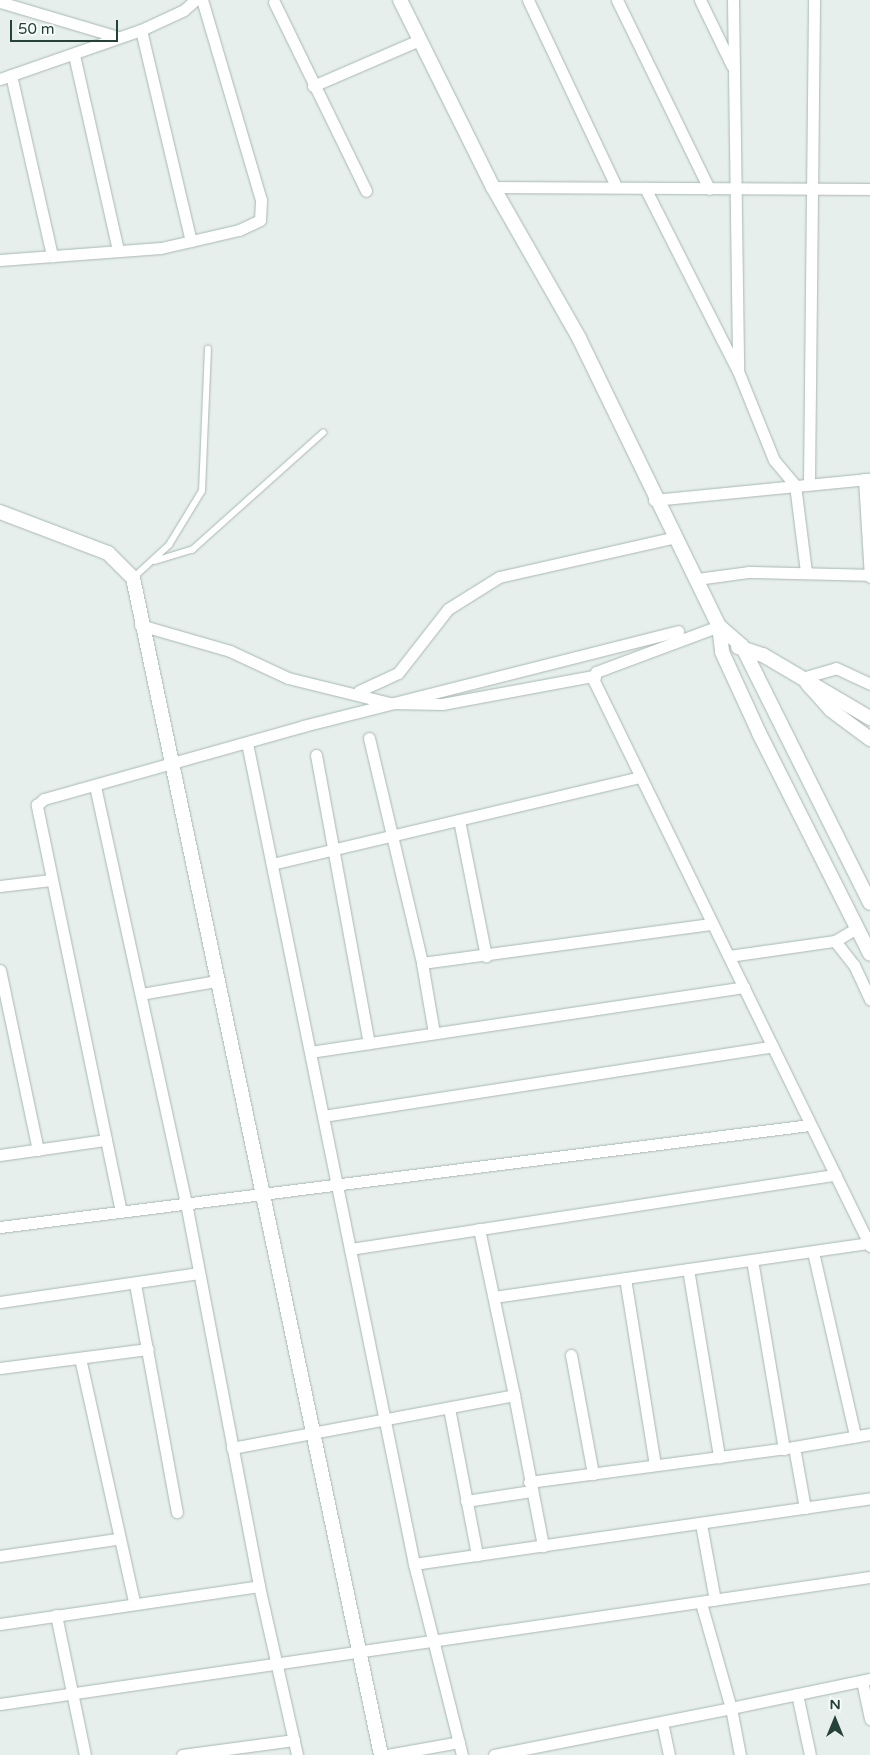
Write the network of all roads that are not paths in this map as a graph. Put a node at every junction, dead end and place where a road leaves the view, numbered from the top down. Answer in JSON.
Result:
{"nodes":[{"id":1,"x":195,"y":0,"type":"edge"},
{"id":2,"x":202,"y":0,"type":"edge"},
{"id":3,"x":400,"y":0,"type":"edge"},
{"id":4,"x":528,"y":0,"type":"edge"},
{"id":5,"x":617,"y":0,"type":"edge"},
{"id":6,"x":700,"y":0,"type":"edge"},
{"id":7,"x":733,"y":0,"type":"edge"},
{"id":8,"x":814,"y":0,"type":"edge"},
{"id":9,"x":0,"y":2,"type":"edge"},
{"id":10,"x":274,"y":2,"type":"dead end"},
{"id":11,"x":141,"y":30,"type":"junction"},
{"id":12,"x":118,"y":37,"type":"junction"},
{"id":13,"x":418,"y":40,"type":"junction"},
{"id":14,"x":74,"y":55,"type":"junction"},
{"id":15,"x":734,"y":70,"type":"junction"},
{"id":16,"x":5,"y":77,"type":"edge"},
{"id":17,"x":313,"y":86,"type":"junction"},
{"id":18,"x":616,"y":186,"type":"junction"},
{"id":19,"x":493,"y":187,"type":"junction"},
{"id":20,"x":645,"y":188,"type":"junction"},
{"id":21,"x":810,"y":188,"type":"junction"},
{"id":22,"x":709,"y":189,"type":"junction"},
{"id":23,"x":738,"y":189,"type":"junction"},
{"id":24,"x":870,"y":189,"type":"edge"},
{"id":25,"x":366,"y":191,"type":"dead end"},
{"id":26,"x":190,"y":241,"type":"junction"},
{"id":27,"x":118,"y":251,"type":"junction"},
{"id":28,"x":52,"y":256,"type":"junction"},
{"id":29,"x":0,"y":260,"type":"edge"},
{"id":30,"x":208,"y":349,"type":"dead end"},
{"id":31,"x":738,"y":371,"type":"junction"},
{"id":32,"x":323,"y":433,"type":"dead end"},
{"id":33,"x":867,"y":479,"type":"edge"},
{"id":34,"x":809,"y":481,"type":"junction"},
{"id":35,"x":795,"y":485,"type":"junction"},
{"id":36,"x":654,"y":500,"type":"junction"},
{"id":37,"x":0,"y":512,"type":"edge"},
{"id":38,"x":676,"y":537,"type":"junction"},
{"id":39,"x":155,"y":561,"type":"junction"},
{"id":40,"x":806,"y":572,"type":"junction"},
{"id":41,"x":869,"y":576,"type":"edge"},
{"id":42,"x":133,"y":578,"type":"junction"},
{"id":43,"x":697,"y":579,"type":"junction"},
{"id":44,"x":140,"y":625,"type":"junction"},
{"id":45,"x":719,"y":626,"type":"junction"},
{"id":46,"x":678,"y":631,"type":"dead end"},
{"id":47,"x":742,"y":646,"type":"junction"},
{"id":48,"x":722,"y":652,"type":"junction"},
{"id":49,"x":593,"y":676,"type":"junction"},
{"id":50,"x":802,"y":678,"type":"junction"},
{"id":51,"x":870,"y":684,"type":"edge"},
{"id":52,"x":359,"y":691,"type":"junction"},
{"id":53,"x":390,"y":702,"type":"junction"},
{"id":54,"x":870,"y":718,"type":"edge"},
{"id":55,"x":370,"y":738,"type":"dead end"},
{"id":56,"x":870,"y":739,"type":"edge"},
{"id":57,"x":247,"y":743,"type":"junction"},
{"id":58,"x":316,"y":755,"type":"dead end"},
{"id":59,"x":169,"y":766,"type":"junction"},
{"id":60,"x":639,"y":777,"type":"junction"},
{"id":61,"x":95,"y":786,"type":"junction"},
{"id":62,"x":458,"y":820,"type":"junction"},
{"id":63,"x":394,"y":835,"type":"junction"},
{"id":64,"x":332,"y":849,"type":"junction"},
{"id":65,"x":272,"y":864,"type":"junction"},
{"id":66,"x":50,"y":880,"type":"junction"},
{"id":67,"x":0,"y":886,"type":"edge"},
{"id":68,"x":870,"y":903,"type":"edge"},
{"id":69,"x":712,"y":924,"type":"junction"},
{"id":70,"x":857,"y":928,"type":"junction"},
{"id":71,"x":835,"y":941,"type":"junction"},
{"id":72,"x":870,"y":954,"type":"edge"},
{"id":73,"x":486,"y":956,"type":"junction"},
{"id":74,"x":729,"y":956,"type":"junction"},
{"id":75,"x":422,"y":963,"type":"junction"},
{"id":76,"x":0,"y":970,"type":"edge"},
{"id":77,"x":216,"y":981,"type":"junction"},
{"id":78,"x":744,"y":987,"type":"junction"},
{"id":79,"x":141,"y":994,"type":"junction"},
{"id":80,"x":870,"y":999,"type":"edge"},
{"id":81,"x":434,"y":1033,"type":"junction"},
{"id":82,"x":370,"y":1043,"type":"junction"},
{"id":83,"x":773,"y":1046,"type":"junction"},
{"id":84,"x":310,"y":1052,"type":"junction"},
{"id":85,"x":323,"y":1116,"type":"junction"},
{"id":86,"x":810,"y":1124,"type":"junction"},
{"id":87,"x":106,"y":1140,"type":"junction"},
{"id":88,"x":38,"y":1150,"type":"junction"},
{"id":89,"x":0,"y":1155,"type":"edge"},
{"id":90,"x":835,"y":1175,"type":"junction"},
{"id":91,"x":339,"y":1183,"type":"junction"},
{"id":92,"x":263,"y":1193,"type":"junction"},
{"id":93,"x":186,"y":1203,"type":"junction"},
{"id":94,"x":121,"y":1212,"type":"junction"},
{"id":95,"x":0,"y":1228,"type":"edge"},
{"id":96,"x":479,"y":1229,"type":"junction"},
{"id":97,"x":869,"y":1244,"type":"edge"},
{"id":98,"x":350,"y":1249,"type":"junction"},
{"id":99,"x":813,"y":1252,"type":"junction"},
{"id":100,"x":752,"y":1260,"type":"junction"},
{"id":101,"x":688,"y":1269,"type":"junction"},
{"id":102,"x":199,"y":1273,"type":"junction"},
{"id":103,"x":625,"y":1278,"type":"junction"},
{"id":104,"x":135,"y":1284,"type":"junction"},
{"id":105,"x":494,"y":1298,"type":"junction"},
{"id":106,"x":0,"y":1302,"type":"edge"},
{"id":107,"x":148,"y":1349,"type":"junction"},
{"id":108,"x":572,"y":1355,"type":"dead end"},
{"id":109,"x":80,"y":1358,"type":"junction"},
{"id":110,"x":0,"y":1368,"type":"edge"},
{"id":111,"x":514,"y":1395,"type":"junction"},
{"id":112,"x":449,"y":1408,"type":"junction"},
{"id":113,"x":385,"y":1421,"type":"junction"},
{"id":114,"x":870,"y":1434,"type":"edge"},
{"id":115,"x":310,"y":1435,"type":"junction"},
{"id":116,"x":855,"y":1436,"type":"junction"},
{"id":117,"x":232,"y":1448,"type":"junction"},
{"id":118,"x":789,"y":1448,"type":"junction"},
{"id":119,"x":719,"y":1457,"type":"junction"},
{"id":120,"x":655,"y":1466,"type":"junction"},
{"id":121,"x":593,"y":1474,"type":"junction"},
{"id":122,"x":530,"y":1486,"type":"junction"},
{"id":123,"x":870,"y":1498,"type":"edge"},
{"id":124,"x":466,"y":1501,"type":"junction"},
{"id":125,"x":805,"y":1508,"type":"junction"},
{"id":126,"x":177,"y":1512,"type":"dead end"},
{"id":127,"x":701,"y":1524,"type":"junction"},
{"id":128,"x":116,"y":1539,"type":"junction"},
{"id":129,"x":543,"y":1546,"type":"junction"},
{"id":130,"x":477,"y":1555,"type":"junction"},
{"id":131,"x":0,"y":1556,"type":"edge"},
{"id":132,"x":414,"y":1564,"type":"junction"},
{"id":133,"x":870,"y":1577,"type":"edge"},
{"id":134,"x":259,"y":1586,"type":"junction"},
{"id":135,"x":715,"y":1600,"type":"junction"},
{"id":136,"x":134,"y":1602,"type":"junction"},
{"id":137,"x":701,"y":1603,"type":"junction"},
{"id":138,"x":56,"y":1615,"type":"junction"},
{"id":139,"x":0,"y":1624,"type":"edge"},
{"id":140,"x":433,"y":1643,"type":"junction"},
{"id":141,"x":359,"y":1655,"type":"junction"},
{"id":142,"x":275,"y":1666,"type":"junction"},
{"id":143,"x":866,"y":1680,"type":"edge"},
{"id":144,"x":74,"y":1694,"type":"junction"},
{"id":145,"x":797,"y":1694,"type":"junction"},
{"id":146,"x":0,"y":1704,"type":"edge"},
{"id":147,"x":731,"y":1708,"type":"junction"},
{"id":148,"x":870,"y":1719,"type":"edge"},
{"id":149,"x":662,"y":1722,"type":"junction"},
{"id":150,"x":294,"y":1740,"type":"junction"},
{"id":151,"x":459,"y":1742,"type":"junction"},
{"id":152,"x":85,"y":1755,"type":"edge"},
{"id":153,"x":182,"y":1755,"type":"edge"},
{"id":154,"x":297,"y":1755,"type":"edge"},
{"id":155,"x":381,"y":1755,"type":"edge"},
{"id":156,"x":387,"y":1755,"type":"edge"},
{"id":157,"x":462,"y":1755,"type":"edge"},
{"id":158,"x":494,"y":1755,"type":"edge"},
{"id":159,"x":669,"y":1755,"type":"edge"},
{"id":160,"x":740,"y":1755,"type":"edge"},
{"id":161,"x":810,"y":1755,"type":"edge"}],
"edges":[{"from":1,"to":11,"type":"street"},
{"from":2,"to":26,"type":"street"},
{"from":3,"to":13,"type":"street"},
{"from":4,"to":18,"type":"street"},
{"from":5,"to":22,"type":"street"},
{"from":6,"to":15,"type":"street"},
{"from":7,"to":15,"type":"street"},
{"from":8,"to":21,"type":"street"},
{"from":9,"to":12,"type":"street"},
{"from":10,"to":17,"type":"street"},
{"from":11,"to":12,"type":"street"},
{"from":11,"to":26,"type":"street"},
{"from":12,"to":14,"type":"street"},
{"from":13,"to":17,"type":"street"},
{"from":13,"to":19,"type":"street"},
{"from":14,"to":16,"type":"street"},
{"from":14,"to":27,"type":"street"},
{"from":15,"to":23,"type":"street"},
{"from":16,"to":28,"type":"street"},
{"from":17,"to":25,"type":"street"},
{"from":18,"to":19,"type":"street"},
{"from":18,"to":20,"type":"street"},
{"from":19,"to":36,"type":"street"},
{"from":20,"to":22,"type":"street"},
{"from":20,"to":31,"type":"street"},
{"from":21,"to":23,"type":"street"},
{"from":21,"to":24,"type":"street"},
{"from":21,"to":34,"type":"street"},
{"from":22,"to":23,"type":"street"},
{"from":23,"to":31,"type":"street"},
{"from":26,"to":27,"type":"street"},
{"from":27,"to":28,"type":"street"},
{"from":28,"to":29,"type":"street"},
{"from":30,"to":39,"type":"lane"},
{"from":31,"to":35,"type":"street"},
{"from":32,"to":39,"type":"lane"},
{"from":33,"to":34,"type":"street"},
{"from":33,"to":41,"type":"street"},
{"from":34,"to":35,"type":"street"},
{"from":35,"to":36,"type":"street"},
{"from":35,"to":40,"type":"street"},
{"from":36,"to":38,"type":"street"},
{"from":37,"to":42,"type":"street"},
{"from":38,"to":43,"type":"street"},
{"from":38,"to":52,"type":"street"},
{"from":39,"to":42,"type":"lane"},
{"from":40,"to":41,"type":"street"},
{"from":40,"to":43,"type":"street"},
{"from":42,"to":44,"type":"street"},
{"from":43,"to":45,"type":"street"},
{"from":44,"to":52,"type":"street"},
{"from":44,"to":59,"type":"street"},
{"from":45,"to":47,"type":"street"},
{"from":45,"to":48,"type":"street"},
{"from":45,"to":49,"type":"street"},
{"from":46,"to":53,"type":"street"},
{"from":47,"to":48,"type":"street"},
{"from":47,"to":50,"type":"street"},
{"from":47,"to":68,"type":"street"},
{"from":48,"to":70,"type":"street"},
{"from":49,"to":53,"type":"street"},
{"from":49,"to":60,"type":"street"},
{"from":50,"to":51,"type":"street"},
{"from":50,"to":54,"type":"street"},
{"from":50,"to":56,"type":"street"},
{"from":52,"to":53,"type":"street"},
{"from":53,"to":57,"type":"street"},
{"from":55,"to":63,"type":"street"},
{"from":57,"to":59,"type":"street"},
{"from":57,"to":65,"type":"street"},
{"from":58,"to":64,"type":"street"},
{"from":59,"to":61,"type":"street"},
{"from":59,"to":77,"type":"street"},
{"from":60,"to":62,"type":"street"},
{"from":60,"to":69,"type":"street"},
{"from":61,"to":66,"type":"street"},
{"from":61,"to":79,"type":"street"},
{"from":62,"to":63,"type":"street"},
{"from":62,"to":73,"type":"street"},
{"from":63,"to":64,"type":"street"},
{"from":63,"to":75,"type":"street"},
{"from":64,"to":65,"type":"street"},
{"from":64,"to":82,"type":"street"},
{"from":65,"to":84,"type":"street"},
{"from":66,"to":67,"type":"street"},
{"from":66,"to":87,"type":"street"},
{"from":69,"to":73,"type":"street"},
{"from":69,"to":74,"type":"street"},
{"from":70,"to":71,"type":"street"},
{"from":70,"to":72,"type":"street"},
{"from":71,"to":74,"type":"street"},
{"from":71,"to":80,"type":"street"},
{"from":73,"to":75,"type":"street"},
{"from":74,"to":78,"type":"street"},
{"from":75,"to":81,"type":"street"},
{"from":76,"to":88,"type":"street"},
{"from":77,"to":79,"type":"street"},
{"from":77,"to":92,"type":"street"},
{"from":78,"to":81,"type":"street"},
{"from":78,"to":83,"type":"street"},
{"from":79,"to":93,"type":"street"},
{"from":81,"to":82,"type":"street"},
{"from":82,"to":84,"type":"street"},
{"from":83,"to":85,"type":"street"},
{"from":83,"to":86,"type":"street"},
{"from":84,"to":85,"type":"street"},
{"from":85,"to":91,"type":"street"},
{"from":86,"to":90,"type":"street"},
{"from":86,"to":91,"type":"street"},
{"from":87,"to":88,"type":"street"},
{"from":87,"to":94,"type":"street"},
{"from":88,"to":89,"type":"street"},
{"from":90,"to":96,"type":"street"},
{"from":90,"to":97,"type":"street"},
{"from":91,"to":92,"type":"street"},
{"from":91,"to":98,"type":"street"},
{"from":92,"to":93,"type":"street"},
{"from":92,"to":115,"type":"street"},
{"from":93,"to":94,"type":"street"},
{"from":93,"to":102,"type":"street"},
{"from":94,"to":95,"type":"street"},
{"from":96,"to":98,"type":"street"},
{"from":96,"to":105,"type":"street"},
{"from":97,"to":99,"type":"street"},
{"from":98,"to":113,"type":"street"},
{"from":99,"to":100,"type":"street"},
{"from":99,"to":116,"type":"street"},
{"from":100,"to":101,"type":"street"},
{"from":100,"to":118,"type":"street"},
{"from":101,"to":103,"type":"street"},
{"from":101,"to":119,"type":"street"},
{"from":102,"to":104,"type":"street"},
{"from":102,"to":117,"type":"street"},
{"from":103,"to":105,"type":"street"},
{"from":103,"to":120,"type":"street"},
{"from":104,"to":106,"type":"street"},
{"from":104,"to":107,"type":"street"},
{"from":105,"to":111,"type":"street"},
{"from":107,"to":109,"type":"street"},
{"from":107,"to":126,"type":"street"},
{"from":108,"to":121,"type":"street"},
{"from":109,"to":110,"type":"street"},
{"from":109,"to":128,"type":"street"},
{"from":111,"to":112,"type":"street"},
{"from":111,"to":122,"type":"street"},
{"from":112,"to":113,"type":"street"},
{"from":112,"to":124,"type":"street"},
{"from":113,"to":115,"type":"street"},
{"from":113,"to":132,"type":"street"},
{"from":114,"to":116,"type":"street"},
{"from":115,"to":117,"type":"street"},
{"from":115,"to":141,"type":"street"},
{"from":116,"to":118,"type":"street"},
{"from":117,"to":134,"type":"street"},
{"from":118,"to":119,"type":"street"},
{"from":118,"to":125,"type":"street"},
{"from":119,"to":120,"type":"street"},
{"from":120,"to":121,"type":"street"},
{"from":121,"to":122,"type":"street"},
{"from":122,"to":124,"type":"street"},
{"from":122,"to":129,"type":"street"},
{"from":123,"to":125,"type":"street"},
{"from":124,"to":130,"type":"street"},
{"from":125,"to":127,"type":"street"},
{"from":127,"to":129,"type":"street"},
{"from":127,"to":135,"type":"street"},
{"from":128,"to":131,"type":"street"},
{"from":128,"to":136,"type":"street"},
{"from":129,"to":130,"type":"street"},
{"from":130,"to":132,"type":"street"},
{"from":132,"to":140,"type":"street"},
{"from":133,"to":135,"type":"street"},
{"from":134,"to":136,"type":"street"},
{"from":134,"to":142,"type":"street"},
{"from":135,"to":137,"type":"street"},
{"from":136,"to":138,"type":"street"},
{"from":137,"to":140,"type":"street"},
{"from":137,"to":147,"type":"street"},
{"from":138,"to":139,"type":"street"},
{"from":138,"to":144,"type":"street"},
{"from":140,"to":141,"type":"street"},
{"from":140,"to":151,"type":"street"},
{"from":141,"to":142,"type":"street"},
{"from":141,"to":155,"type":"street"},
{"from":142,"to":144,"type":"street"},
{"from":142,"to":150,"type":"street"},
{"from":143,"to":145,"type":"street"},
{"from":143,"to":148,"type":"street"},
{"from":144,"to":146,"type":"street"},
{"from":144,"to":152,"type":"street"},
{"from":145,"to":147,"type":"street"},
{"from":145,"to":161,"type":"street"},
{"from":147,"to":149,"type":"street"},
{"from":147,"to":160,"type":"street"},
{"from":149,"to":158,"type":"street"},
{"from":149,"to":159,"type":"street"},
{"from":150,"to":153,"type":"street"},
{"from":150,"to":154,"type":"street"},
{"from":151,"to":156,"type":"street"},
{"from":151,"to":157,"type":"street"}]}
